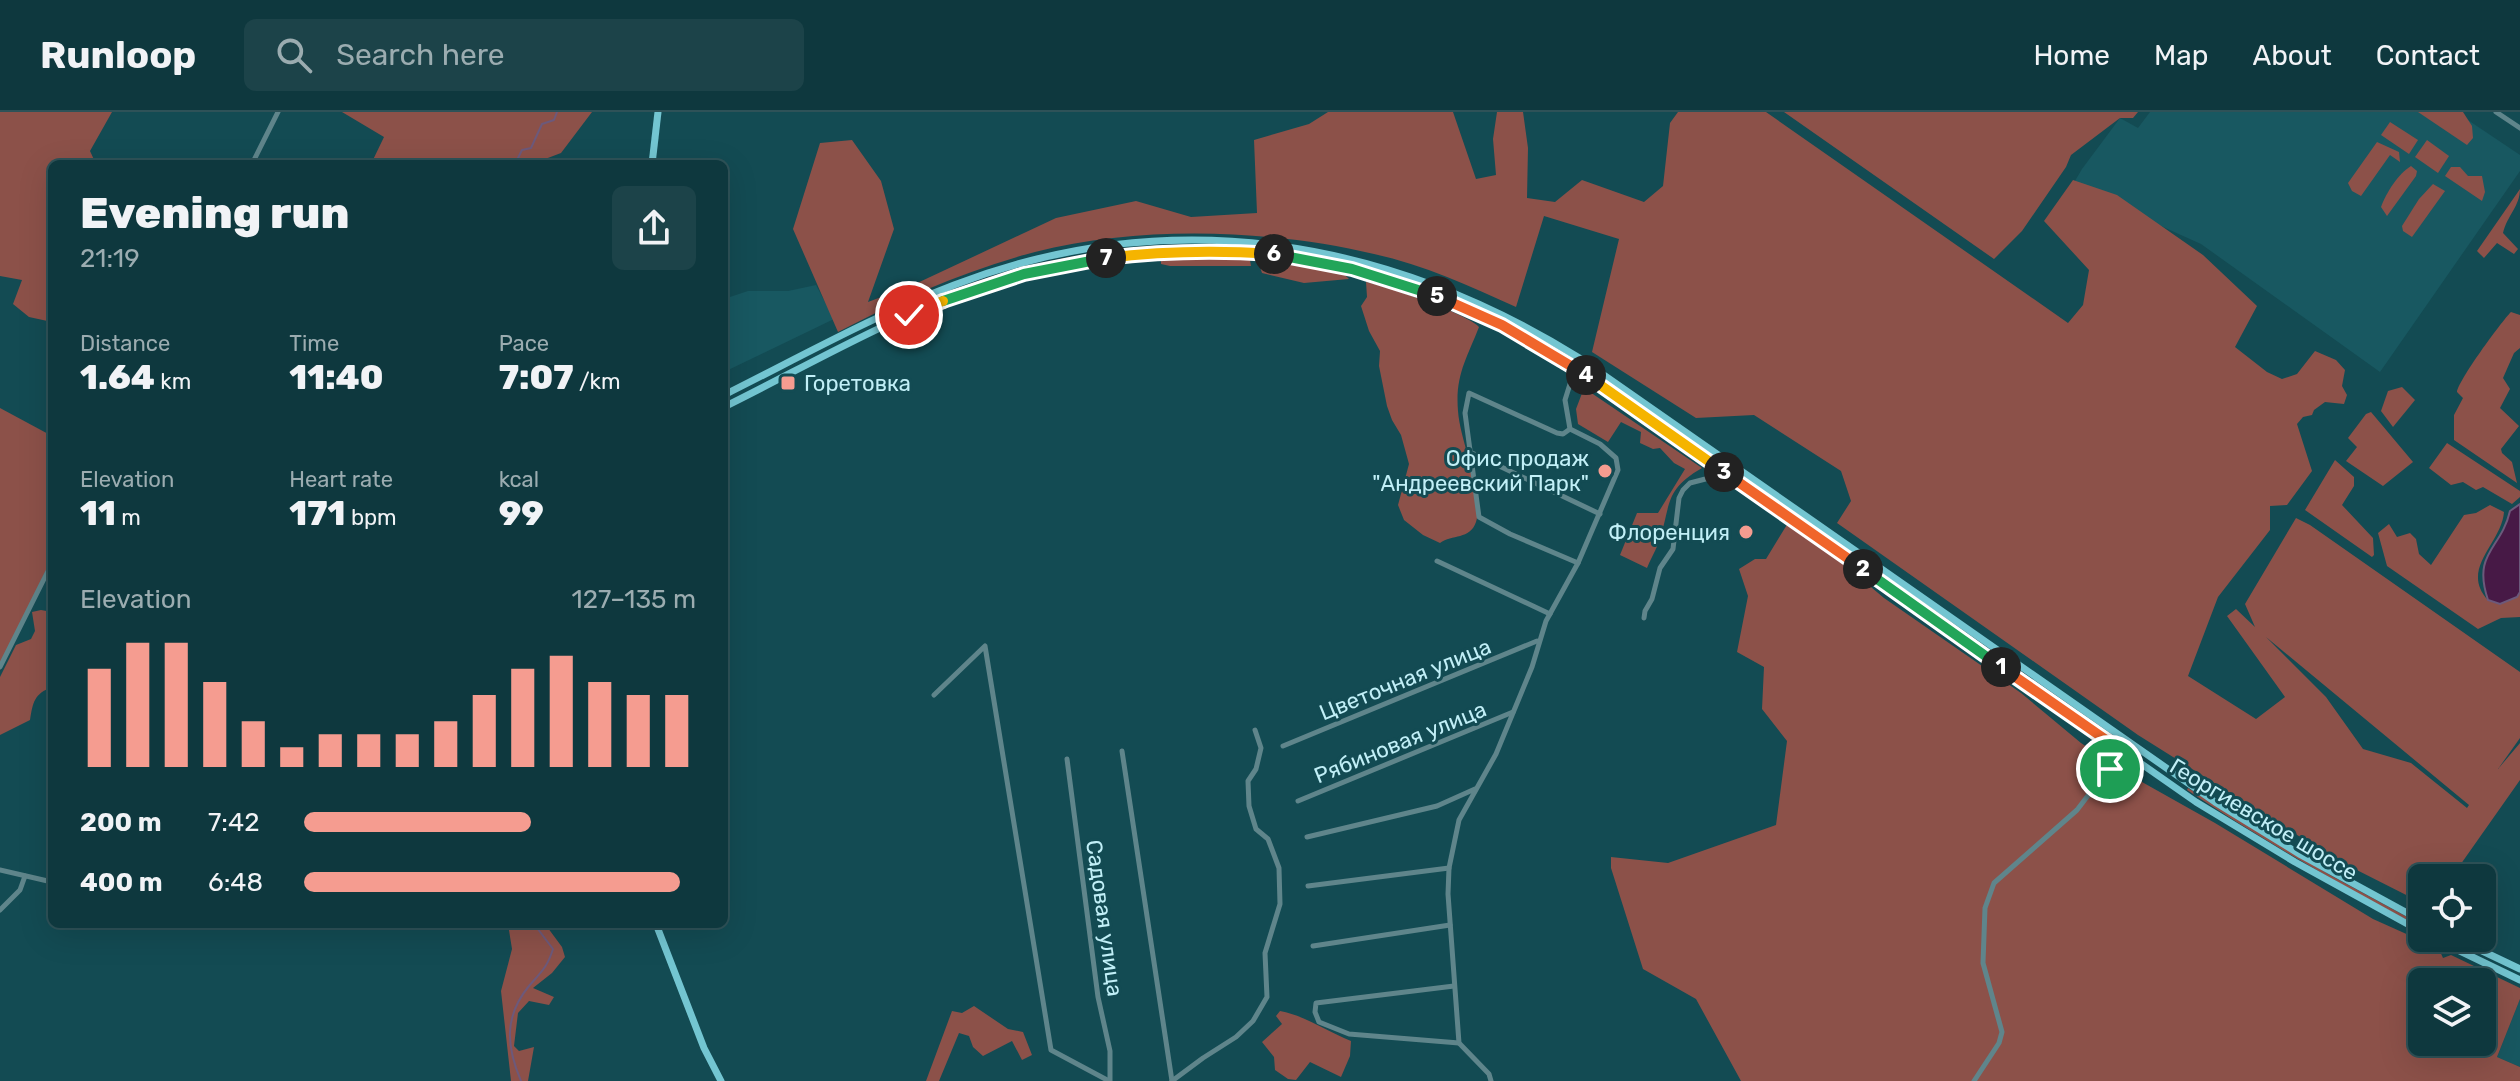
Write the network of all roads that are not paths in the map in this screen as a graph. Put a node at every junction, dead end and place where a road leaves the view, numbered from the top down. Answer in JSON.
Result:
{"nodes":[{"id":1,"x":278,"y":112,"type":"edge"},
{"id":2,"x":658,"y":112,"type":"edge"},
{"id":3,"x":2496,"y":112,"type":"edge"},
{"id":4,"x":2520,"y":128,"type":"edge"},
{"id":5,"x":254,"y":160,"type":"edge"},
{"id":6,"x":652,"y":160,"type":"edge"},
{"id":7,"x":1575,"y":368,"type":"junction"},
{"id":8,"x":728,"y":393,"type":"edge"},
{"id":9,"x":728,"y":405,"type":"edge"},
{"id":10,"x":1570,"y":429,"type":"junction"},
{"id":11,"x":1471,"y":453,"type":"junction"},
{"id":12,"x":1722,"y":471,"type":"junction"},
{"id":13,"x":1600,"y":514,"type":"junction"},
{"id":14,"x":1437,"y":561,"type":"dead end"},
{"id":15,"x":1578,"y":563,"type":"junction"},
{"id":16,"x":48,"y":571,"type":"edge"},
{"id":17,"x":1550,"y":614,"type":"junction"},
{"id":18,"x":1644,"y":618,"type":"dead end"},
{"id":19,"x":1539,"y":641,"type":"junction"},
{"id":20,"x":0,"y":667,"type":"edge"},
{"id":21,"x":934,"y":695,"type":"dead end"},
{"id":22,"x":1513,"y":712,"type":"junction"},
{"id":23,"x":1255,"y":730,"type":"dead end"},
{"id":24,"x":1283,"y":746,"type":"dead end"},
{"id":25,"x":1122,"y":751,"type":"dead end"},
{"id":26,"x":2122,"y":751,"type":"junction"},
{"id":27,"x":2140,"y":751,"type":"junction"},
{"id":28,"x":1067,"y":759,"type":"dead end"},
{"id":29,"x":1477,"y":789,"type":"junction"},
{"id":30,"x":1298,"y":801,"type":"dead end"},
{"id":31,"x":1307,"y":837,"type":"dead end"},
{"id":32,"x":1449,"y":868,"type":"junction"},
{"id":33,"x":0,"y":870,"type":"edge"},
{"id":34,"x":25,"y":876,"type":"junction"},
{"id":35,"x":48,"y":881,"type":"edge"},
{"id":36,"x":1308,"y":886,"type":"dead end"},
{"id":37,"x":0,"y":910,"type":"edge"},
{"id":38,"x":2408,"y":913,"type":"edge"},
{"id":39,"x":2408,"y":924,"type":"edge"},
{"id":40,"x":1450,"y":925,"type":"junction"},
{"id":41,"x":658,"y":928,"type":"edge"},
{"id":42,"x":1313,"y":946,"type":"dead end"},
{"id":43,"x":2462,"y":952,"type":"edge"},
{"id":44,"x":2484,"y":952,"type":"edge"},
{"id":45,"x":2520,"y":969,"type":"edge"},
{"id":46,"x":2520,"y":980,"type":"edge"},
{"id":47,"x":1454,"y":986,"type":"junction"},
{"id":48,"x":1459,"y":1043,"type":"junction"},
{"id":49,"x":721,"y":1081,"type":"edge"},
{"id":50,"x":1109,"y":1081,"type":"edge"},
{"id":51,"x":1172,"y":1081,"type":"edge"},
{"id":52,"x":1491,"y":1081,"type":"edge"},
{"id":53,"x":1974,"y":1081,"type":"edge"}],
"edges":[{"from":1,"to":5,"type":"street"},
{"from":2,"to":6,"type":"main road"},
{"from":3,"to":4,"type":"street"},
{"from":7,"to":9,"type":"main road","name":"Георгиевское шоссе"},
{"from":7,"to":10,"type":"street"},
{"from":7,"to":12,"type":"main road","name":"Георгиевское шоссе"},
{"from":8,"to":27,"type":"main road","name":"Георгиевское шоссе"},
{"from":10,"to":11,"type":"street"},
{"from":10,"to":13,"type":"street"},
{"from":11,"to":13,"type":"street"},
{"from":11,"to":15,"type":"street"},
{"from":12,"to":18,"type":"street"},
{"from":12,"to":26,"type":"main road","name":"Георгиевское шоссе"},
{"from":13,"to":15,"type":"street"},
{"from":14,"to":17,"type":"street"},
{"from":15,"to":17,"type":"street"},
{"from":16,"to":20,"type":"street"},
{"from":17,"to":19,"type":"street"},
{"from":19,"to":22,"type":"street"},
{"from":19,"to":24,"type":"street","name":"Цветочная улица"},
{"from":21,"to":50,"type":"street"},
{"from":22,"to":29,"type":"street"},
{"from":22,"to":30,"type":"street","name":"Рябиновая улица"},
{"from":23,"to":51,"type":"street"},
{"from":25,"to":51,"type":"street"},
{"from":26,"to":27,"type":"street"},
{"from":26,"to":39,"type":"main road","name":"Георгиевское шоссе"},
{"from":26,"to":53,"type":"street"},
{"from":27,"to":38,"type":"main road","name":"Георгиевское шоссе"},
{"from":28,"to":50,"type":"street","name":"Садовая улица"},
{"from":29,"to":31,"type":"street"},
{"from":29,"to":32,"type":"street"},
{"from":32,"to":36,"type":"street"},
{"from":32,"to":40,"type":"street"},
{"from":33,"to":34,"type":"street"},
{"from":34,"to":35,"type":"street"},
{"from":34,"to":37,"type":"street"},
{"from":40,"to":42,"type":"street"},
{"from":40,"to":47,"type":"street"},
{"from":41,"to":49,"type":"main road"},
{"from":43,"to":46,"type":"main road"},
{"from":44,"to":45,"type":"main road"},
{"from":47,"to":48,"type":"street"},
{"from":47,"to":48,"type":"street"},
{"from":48,"to":52,"type":"street"}]}
